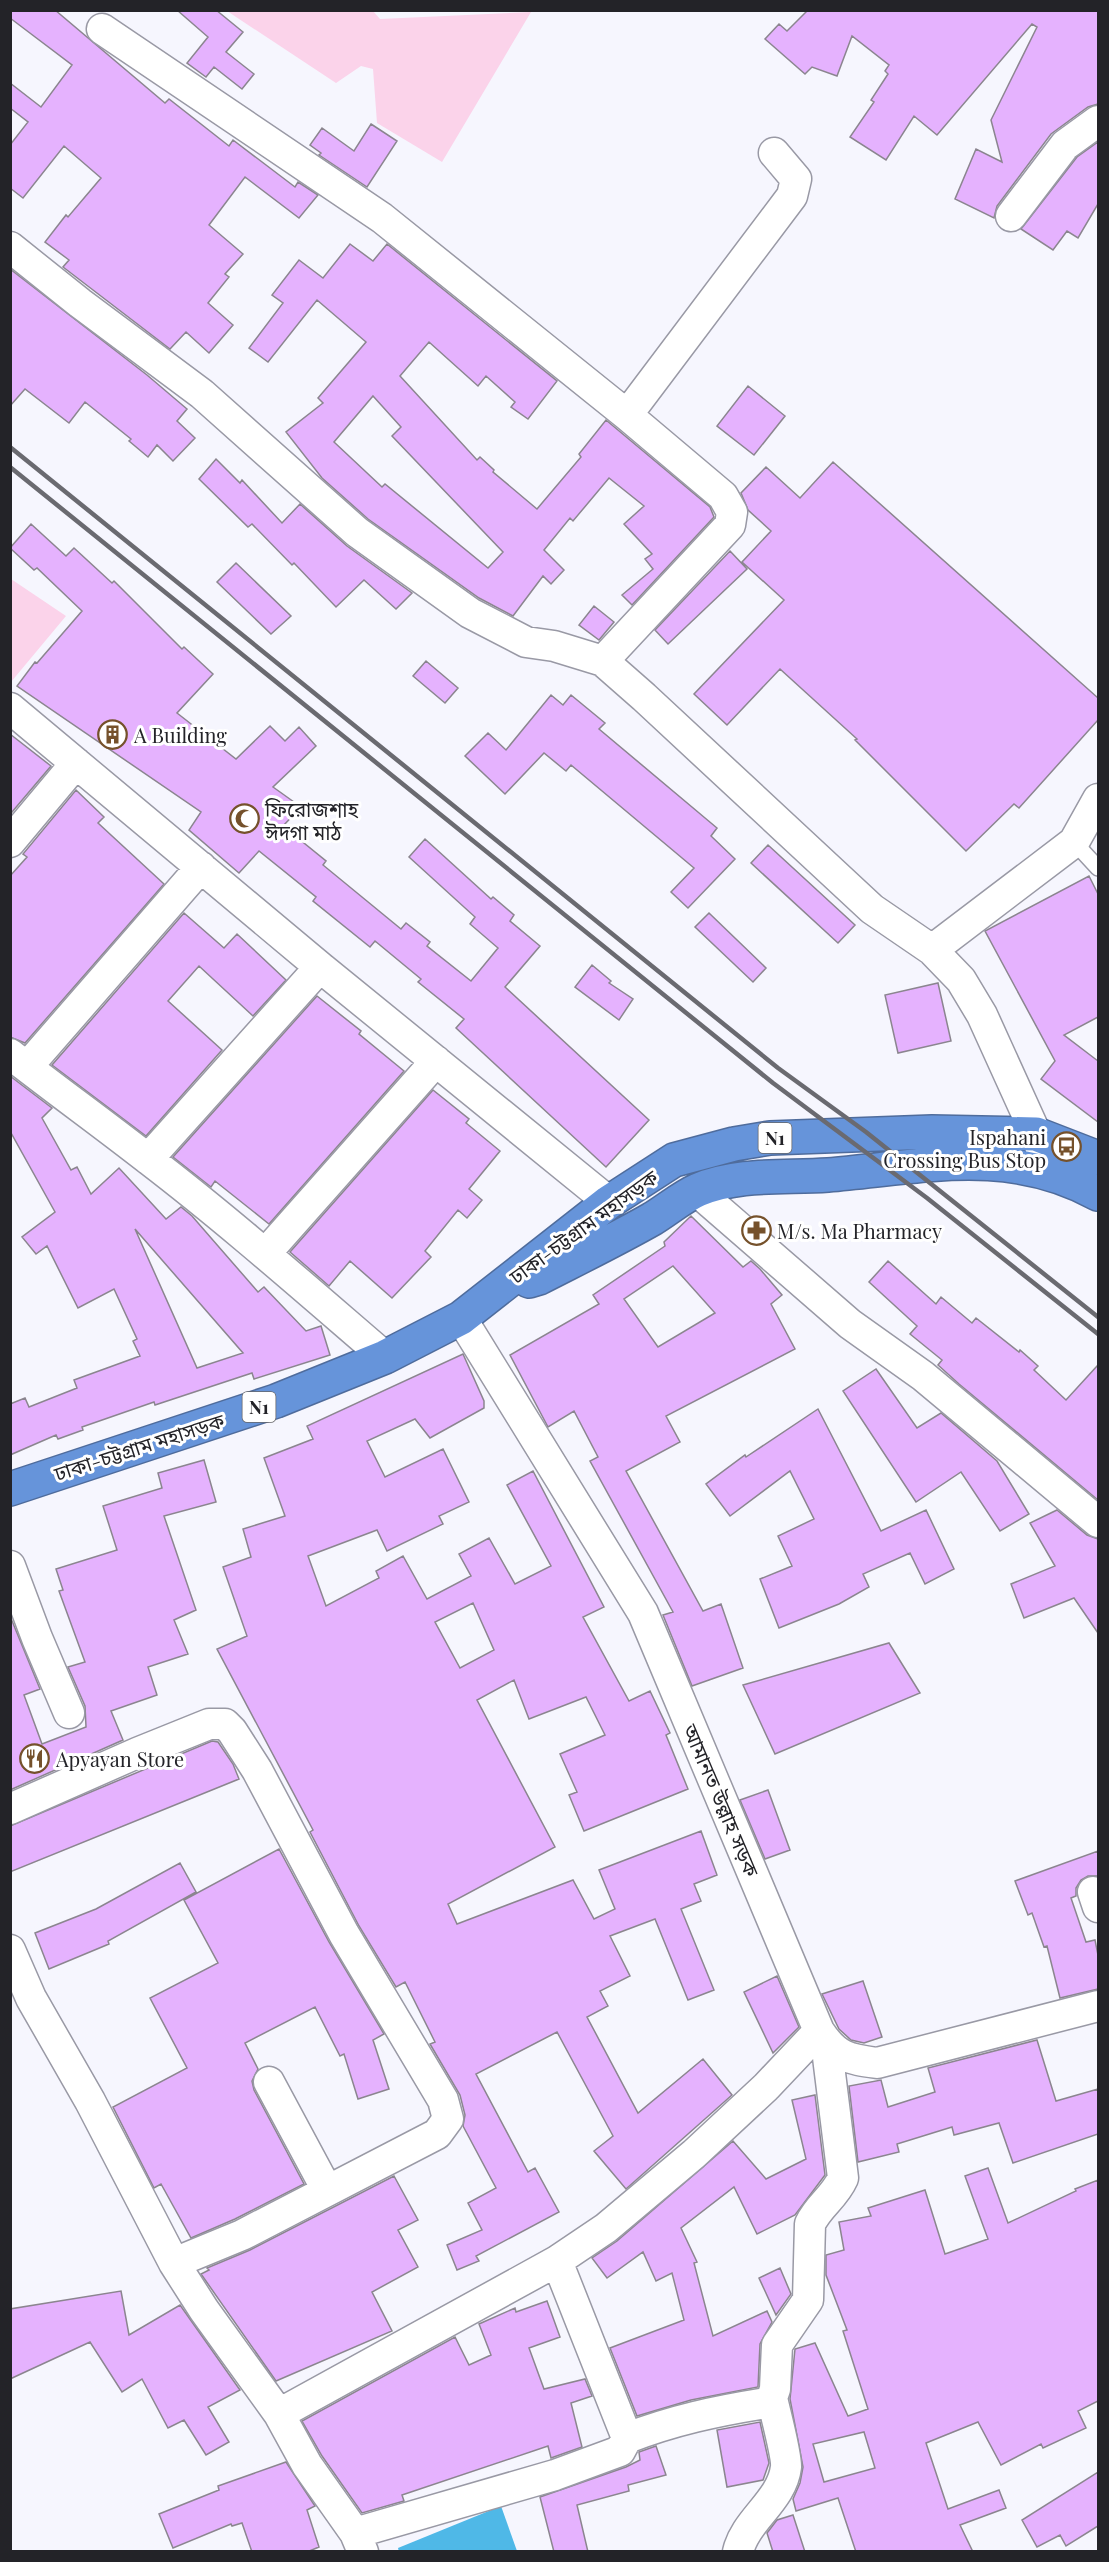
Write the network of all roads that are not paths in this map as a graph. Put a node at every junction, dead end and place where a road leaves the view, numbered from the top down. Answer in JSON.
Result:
{"nodes":[{"id":1,"x":102,"y":29,"type":"dead end"},
{"id":2,"x":1098,"y":121,"type":"edge"},
{"id":3,"x":774,"y":153,"type":"dead end"},
{"id":4,"x":1011,"y":216,"type":"dead end"},
{"id":5,"x":10,"y":247,"type":"edge"},
{"id":6,"x":627,"y":415,"type":"junction"},
{"id":7,"x":603,"y":661,"type":"junction"},
{"id":8,"x":10,"y":708,"type":"edge"},
{"id":9,"x":76,"y":763,"type":"junction"},
{"id":10,"x":1098,"y":799,"type":"edge"},
{"id":11,"x":10,"y":842,"type":"edge"},
{"id":12,"x":1074,"y":842,"type":"junction"},
{"id":13,"x":201,"y":867,"type":"junction"},
{"id":14,"x":1098,"y":868,"type":"edge"},
{"id":15,"x":932,"y":950,"type":"junction"},
{"id":16,"x":320,"y":967,"type":"junction"},
{"id":17,"x":19,"y":1060,"type":"edge"},
{"id":18,"x":436,"y":1061,"type":"junction"},
{"id":19,"x":1036,"y":1134,"type":"junction"},
{"id":20,"x":1098,"y":1158,"type":"edge"},
{"id":21,"x":148,"y":1159,"type":"junction"},
{"id":22,"x":1050,"y":1174,"type":"junction"},
{"id":23,"x":697,"y":1191,"type":"junction"},
{"id":24,"x":1098,"y":1194,"type":"edge"},
{"id":25,"x":609,"y":1202,"type":"junction"},
{"id":26,"x":265,"y":1254,"type":"junction"},
{"id":27,"x":493,"y":1292,"type":"junction"},
{"id":28,"x":461,"y":1318,"type":"junction"},
{"id":29,"x":384,"y":1357,"type":"junction"},
{"id":30,"x":10,"y":1489,"type":"edge"},
{"id":31,"x":1098,"y":1522,"type":"edge"},
{"id":32,"x":10,"y":1566,"type":"edge"},
{"id":33,"x":69,"y":1713,"type":"dead end"},
{"id":34,"x":10,"y":1809,"type":"edge"},
{"id":35,"x":10,"y":1950,"type":"edge"},
{"id":36,"x":1098,"y":2006,"type":"edge"},
{"id":37,"x":822,"y":2036,"type":"junction"},
{"id":38,"x":269,"y":2082,"type":"dead end"},
{"id":39,"x":327,"y":2190,"type":"junction"},
{"id":40,"x":557,"y":2261,"type":"junction"},
{"id":41,"x":174,"y":2263,"type":"junction"},
{"id":42,"x":772,"y":2398,"type":"junction"},
{"id":43,"x":279,"y":2414,"type":"junction"},
{"id":44,"x":627,"y":2438,"type":"junction"},
{"id":45,"x":359,"y":2542,"type":"edge"},
{"id":46,"x":738,"y":2552,"type":"edge"}],
"edges":[{"from":1,"to":6,"type":"street"},
{"from":2,"to":4,"type":"street"},
{"from":3,"to":6,"type":"street"},
{"from":5,"to":7,"type":"street"},
{"from":6,"to":7,"type":"street"},
{"from":7,"to":15,"type":"street"},
{"from":8,"to":9,"type":"street"},
{"from":9,"to":11,"type":"street"},
{"from":9,"to":13,"type":"street"},
{"from":10,"to":12,"type":"street"},
{"from":12,"to":14,"type":"lane"},
{"from":12,"to":15,"type":"street"},
{"from":13,"to":16,"type":"street"},
{"from":13,"to":17,"type":"street"},
{"from":15,"to":19,"type":"street"},
{"from":16,"to":18,"type":"street"},
{"from":16,"to":21,"type":"street"},
{"from":17,"to":21,"type":"street"},
{"from":18,"to":25,"type":"street"},
{"from":18,"to":26,"type":"street"},
{"from":19,"to":20,"type":"highway","name":"ঢাকা-চট্টগ্রাম মহাসড়ক","number":"N1"},
{"from":19,"to":22,"type":"street"},
{"from":19,"to":25,"type":"highway","name":"ঢাকা-চট্টগ্রাম মহাসড়ক","number":"N1"},
{"from":21,"to":26,"type":"street"},
{"from":22,"to":23,"type":"highway","name":"ঢাকা-চট্টগ্রাম মহাসড়ক","number":"N1"},
{"from":22,"to":24,"type":"highway","name":"ঢাকা-চট্টগ্রাম মহাসড়ক","number":"N1"},
{"from":23,"to":27,"type":"highway","name":"ঢাকা-চট্টগ্রাম মহাসড়ক","number":"N1"},
{"from":23,"to":31,"type":"street"},
{"from":25,"to":27,"type":"highway","name":"ঢাকা-চট্টগ্রাম মহাসড়ক","number":"N1"},
{"from":26,"to":29,"type":"street"},
{"from":27,"to":28,"type":"highway","name":"ঢাকা-চট্টগ্রাম মহাসড়ক","number":"N1"},
{"from":28,"to":29,"type":"highway","name":"ঢাকা-চট্টগ্রাম মহাসড়ক","number":"N1"},
{"from":28,"to":37,"type":"street","name":"আমানত উল্লাহ সড়ক"},
{"from":29,"to":30,"type":"highway","name":"ঢাকা-চট্টগ্রাম মহাসড়ক","number":"N1"},
{"from":32,"to":33,"type":"street"},
{"from":34,"to":39,"type":"street"},
{"from":35,"to":41,"type":"street"},
{"from":36,"to":37,"type":"street","name":"আমানত উল্লাহ সড়ক"},
{"from":37,"to":40,"type":"street"},
{"from":37,"to":42,"type":"street"},
{"from":38,"to":39,"type":"street"},
{"from":39,"to":41,"type":"street"},
{"from":40,"to":43,"type":"street"},
{"from":40,"to":44,"type":"street"},
{"from":41,"to":43,"type":"street"},
{"from":42,"to":44,"type":"street"},
{"from":42,"to":46,"type":"street"},
{"from":43,"to":45,"type":"street"},
{"from":44,"to":45,"type":"street"}]}
